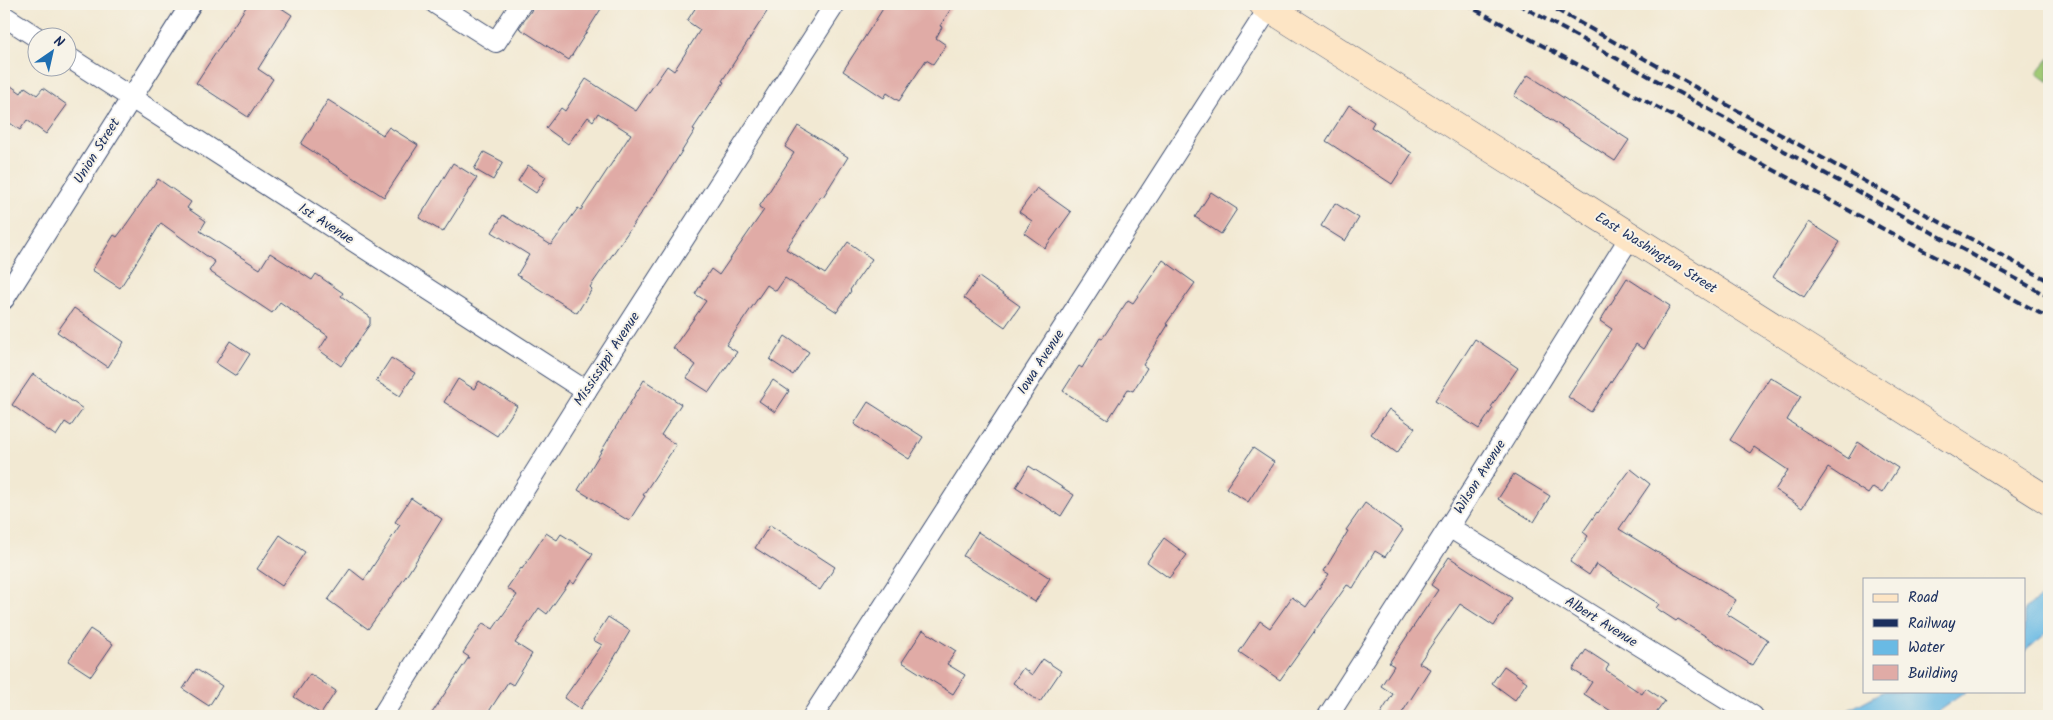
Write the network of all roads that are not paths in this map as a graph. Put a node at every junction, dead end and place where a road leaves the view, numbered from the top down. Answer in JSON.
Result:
{"nodes":[{"id":1,"x":191,"y":4,"type":"edge"},
{"id":2,"x":436,"y":4,"type":"edge"},
{"id":3,"x":521,"y":4,"type":"edge"},
{"id":4,"x":835,"y":4,"type":"edge"},
{"id":5,"x":1266,"y":6,"type":"edge"},
{"id":6,"x":4,"y":16,"type":"edge"},
{"id":7,"x":28,"y":32,"type":"edge"},
{"id":8,"x":78,"y":63,"type":"edge"},
{"id":9,"x":131,"y":97,"type":"junction"},
{"id":10,"x":1630,"y":237,"type":"junction"},
{"id":11,"x":4,"y":299,"type":"edge"},
{"id":12,"x":586,"y":391,"type":"junction"},
{"id":13,"x":2049,"y":501,"type":"edge"},
{"id":14,"x":1449,"y":527,"type":"junction"},
{"id":15,"x":382,"y":716,"type":"edge"},
{"id":16,"x":813,"y":716,"type":"edge"},
{"id":17,"x":1328,"y":716,"type":"edge"},
{"id":18,"x":1754,"y":716,"type":"edge"}],
"edges":[{"from":1,"to":9,"type":"street","name":"Union Street"},
{"from":2,"to":3,"type":"street"},
{"from":4,"to":12,"type":"street","name":"Mississippi Avenue"},
{"from":5,"to":10,"type":"street","name":"East Washington Street"},
{"from":5,"to":16,"type":"street","name":"Iowa Avenue"},
{"from":6,"to":7,"type":"street"},
{"from":8,"to":9,"type":"street","name":"1st Avenue"},
{"from":9,"to":11,"type":"street","name":"Union Street"},
{"from":9,"to":12,"type":"street","name":"1st Avenue"},
{"from":10,"to":13,"type":"street","name":"East Washington Street"},
{"from":10,"to":14,"type":"street","name":"Wilson Avenue"},
{"from":12,"to":15,"type":"street","name":"Mississippi Avenue"},
{"from":14,"to":17,"type":"street","name":"Wilson Avenue"},
{"from":14,"to":18,"type":"street","name":"Albert Avenue"}]}
